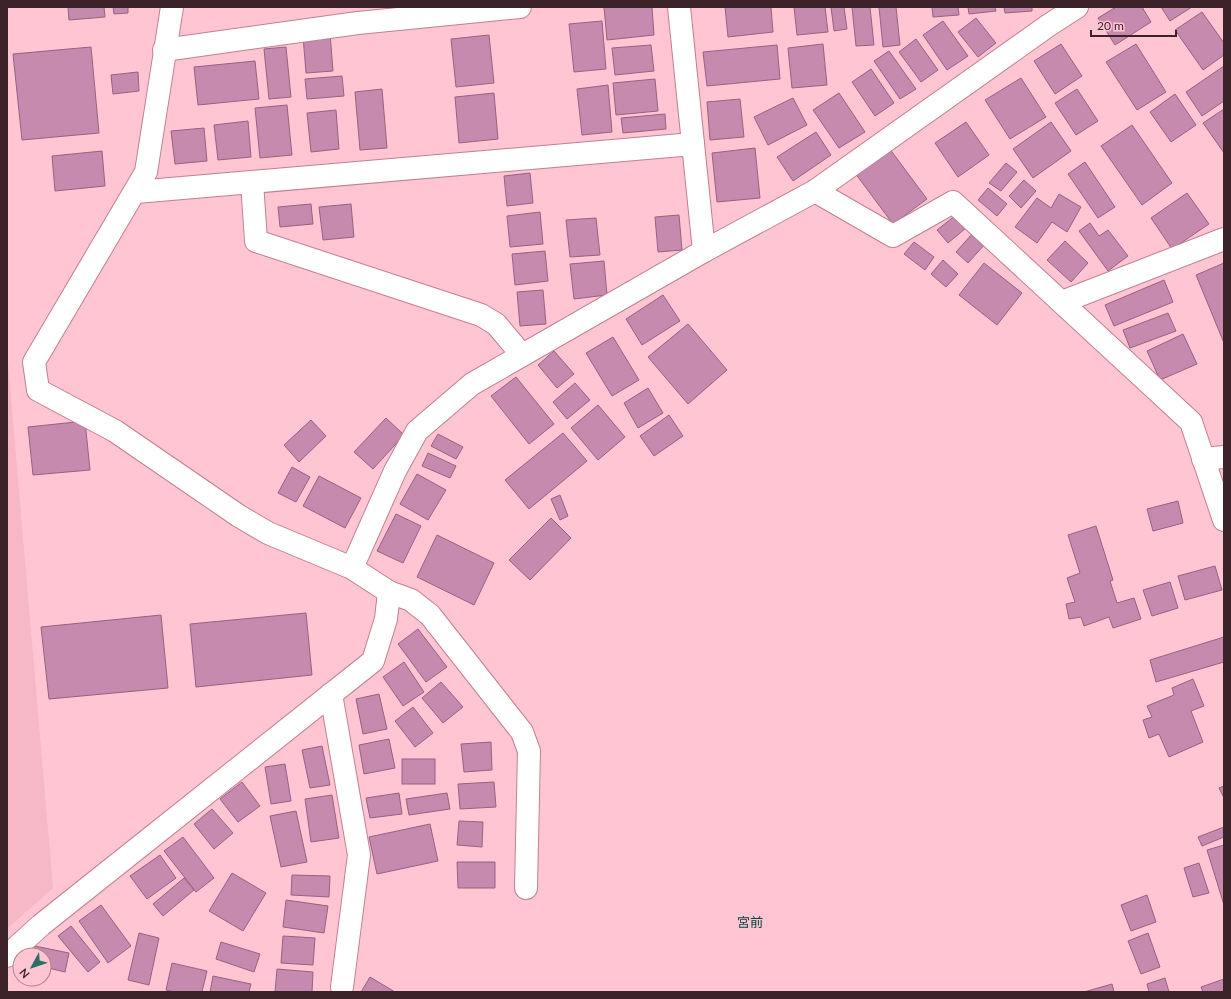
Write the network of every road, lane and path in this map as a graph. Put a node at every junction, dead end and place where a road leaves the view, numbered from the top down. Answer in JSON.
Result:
{"nodes":[{"id":1,"x":172,"y":7,"type":"edge"},
{"id":2,"x":520,"y":7,"type":"edge"},
{"id":3,"x":679,"y":7,"type":"edge"},
{"id":4,"x":1077,"y":7,"type":"edge"},
{"id":5,"x":164,"y":50,"type":"junction"},
{"id":6,"x":693,"y":144,"type":"junction"},
{"id":7,"x":252,"y":182,"type":"junction"},
{"id":8,"x":815,"y":191,"type":"junction"},
{"id":9,"x":136,"y":192,"type":"junction"},
{"id":10,"x":1224,"y":239,"type":"edge"},
{"id":11,"x":704,"y":251,"type":"junction"},
{"id":12,"x":1062,"y":302,"type":"junction"},
{"id":13,"x":522,"y":355,"type":"junction"},
{"id":14,"x":1214,"y":458,"type":"edge"},
{"id":15,"x":1224,"y":520,"type":"edge"},
{"id":16,"x":352,"y":568,"type":"junction"},
{"id":17,"x":389,"y":592,"type":"junction"},
{"id":18,"x":331,"y":694,"type":"junction"},
{"id":19,"x":526,"y":888,"type":"dead end"},
{"id":20,"x":7,"y":956,"type":"edge"},
{"id":21,"x":342,"y":987,"type":"dead end"}],
"edges":[{"from":1,"to":5,"type":"street"},
{"from":2,"to":5,"type":"street"},
{"from":3,"to":6,"type":"street"},
{"from":4,"to":8,"type":"street"},
{"from":5,"to":9,"type":"street"},
{"from":6,"to":7,"type":"street"},
{"from":6,"to":11,"type":"street"},
{"from":7,"to":9,"type":"street"},
{"from":7,"to":13,"type":"street"},
{"from":8,"to":11,"type":"street"},
{"from":8,"to":12,"type":"street"},
{"from":9,"to":16,"type":"street"},
{"from":10,"to":12,"type":"street"},
{"from":11,"to":13,"type":"street"},
{"from":12,"to":14,"type":"street"},
{"from":13,"to":16,"type":"street"},
{"from":14,"to":15,"type":"street"},
{"from":16,"to":17,"type":"street"},
{"from":17,"to":18,"type":"street"},
{"from":17,"to":19,"type":"street"},
{"from":18,"to":20,"type":"street"},
{"from":18,"to":21,"type":"street"}]}
